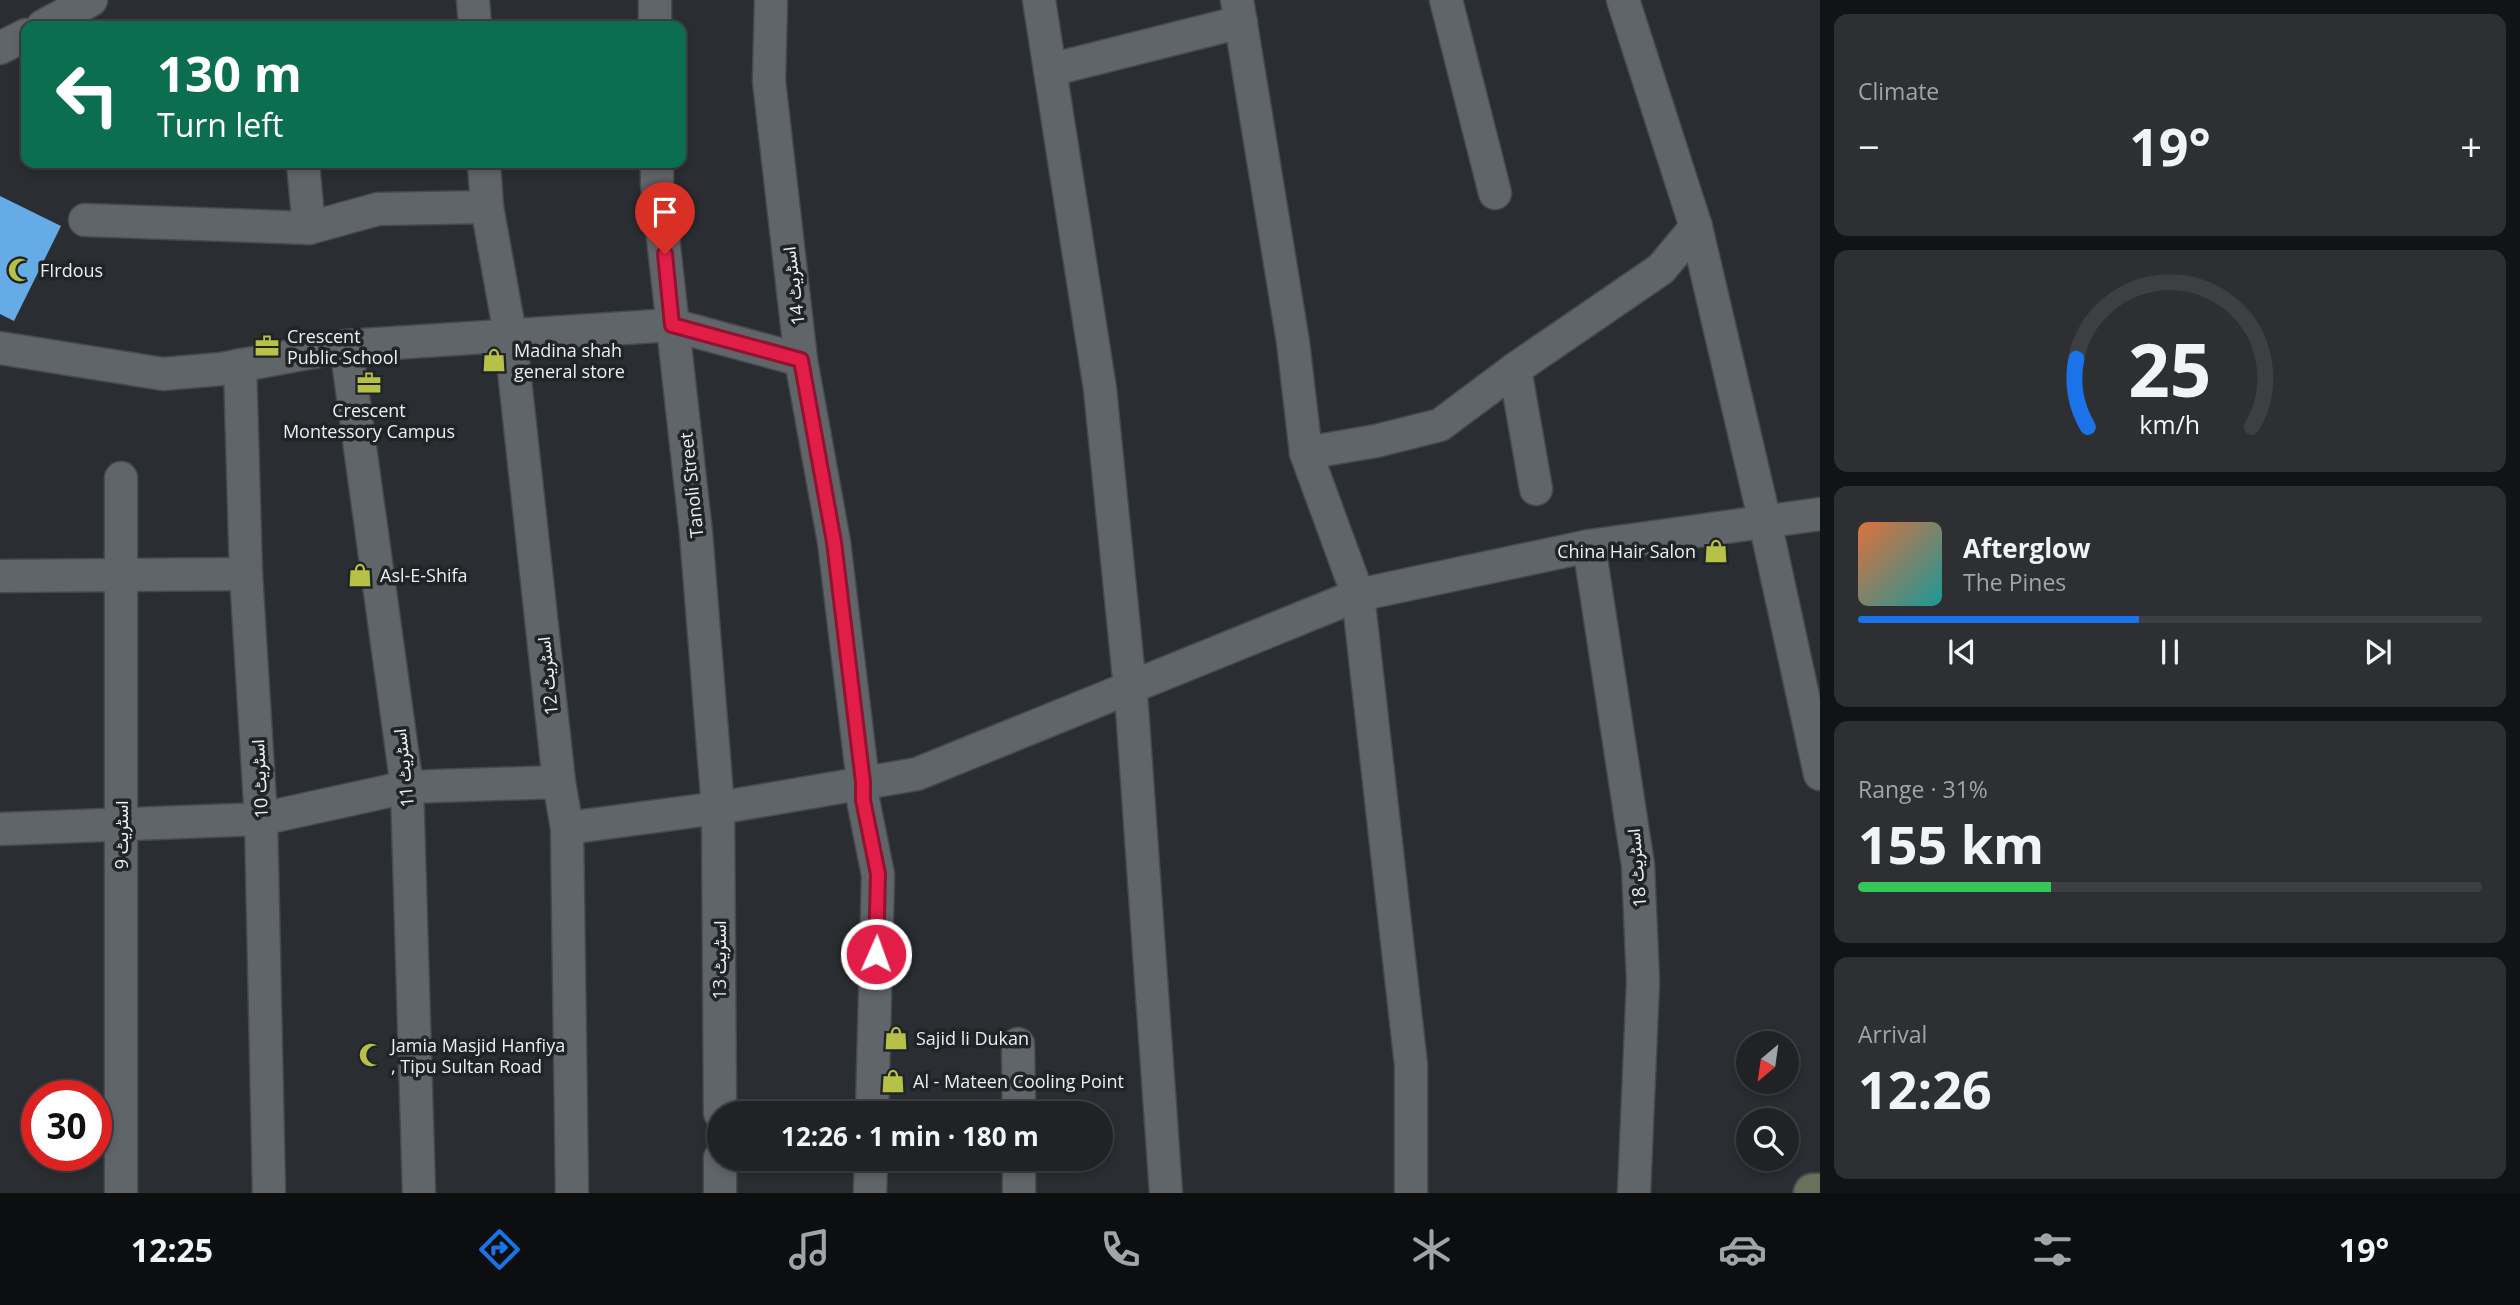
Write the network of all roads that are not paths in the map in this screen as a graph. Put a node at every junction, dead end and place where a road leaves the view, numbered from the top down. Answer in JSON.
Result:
{"nodes":[{"id":1,"x":91,"y":0,"type":"edge"},
{"id":2,"x":473,"y":0,"type":"edge"},
{"id":3,"x":655,"y":0,"type":"edge"},
{"id":4,"x":771,"y":0,"type":"edge"},
{"id":5,"x":1039,"y":0,"type":"edge"},
{"id":6,"x":1446,"y":0,"type":"edge"},
{"id":7,"x":1623,"y":0,"type":"edge"},
{"id":8,"x":1239,"y":11,"type":"edge"},
{"id":9,"x":52,"y":21,"type":"edge"},
{"id":10,"x":475,"y":21,"type":"edge"},
{"id":11,"x":655,"y":21,"type":"edge"},
{"id":12,"x":21,"y":38,"type":"edge"},
{"id":13,"x":0,"y":48,"type":"edge"},
{"id":14,"x":1050,"y":70,"type":"junction"},
{"id":15,"x":303,"y":168,"type":"edge"},
{"id":16,"x":484,"y":168,"type":"edge"},
{"id":17,"x":657,"y":168,"type":"edge"},
{"id":18,"x":1495,"y":193,"type":"dead end"},
{"id":19,"x":487,"y":207,"type":"junction"},
{"id":20,"x":85,"y":220,"type":"dead end"},
{"id":21,"x":1696,"y":227,"type":"junction"},
{"id":22,"x":309,"y":228,"type":"junction"},
{"id":23,"x":672,"y":325,"type":"junction"},
{"id":24,"x":510,"y":334,"type":"junction"},
{"id":25,"x":346,"y":346,"type":"junction"},
{"id":26,"x":0,"y":348,"type":"edge"},
{"id":27,"x":801,"y":360,"type":"junction"},
{"id":28,"x":240,"y":365,"type":"junction"},
{"id":29,"x":1514,"y":369,"type":"junction"},
{"id":30,"x":1306,"y":453,"type":"junction"},
{"id":31,"x":121,"y":478,"type":"dead end"},
{"id":32,"x":1536,"y":489,"type":"dead end"},
{"id":33,"x":1820,"y":514,"type":"edge"},
{"id":34,"x":1765,"y":522,"type":"junction"},
{"id":35,"x":1589,"y":547,"type":"junction"},
{"id":36,"x":246,"y":574,"type":"junction"},
{"id":37,"x":121,"y":575,"type":"junction"},
{"id":38,"x":0,"y":576,"type":"edge"},
{"id":39,"x":1359,"y":595,"type":"junction"},
{"id":40,"x":1130,"y":686,"type":"junction"},
{"id":41,"x":1820,"y":774,"type":"edge"},
{"id":42,"x":559,"y":782,"type":"junction"},
{"id":43,"x":863,"y":782,"type":"junction"},
{"id":44,"x":407,"y":788,"type":"junction"},
{"id":45,"x":718,"y":808,"type":"junction"},
{"id":46,"x":261,"y":819,"type":"junction"},
{"id":47,"x":121,"y":825,"type":"junction"},
{"id":48,"x":567,"y":828,"type":"junction"},
{"id":49,"x":0,"y":829,"type":"edge"},
{"id":50,"x":1018,"y":1044,"type":"dead end"},
{"id":51,"x":720,"y":1101,"type":"edge"},
{"id":52,"x":872,"y":1101,"type":"edge"},
{"id":53,"x":1018,"y":1101,"type":"edge"},
{"id":54,"x":720,"y":1171,"type":"edge"},
{"id":55,"x":871,"y":1171,"type":"edge"},
{"id":56,"x":1019,"y":1171,"type":"edge"},
{"id":57,"x":121,"y":1193,"type":"edge"},
{"id":58,"x":269,"y":1193,"type":"edge"},
{"id":59,"x":419,"y":1193,"type":"edge"},
{"id":60,"x":572,"y":1193,"type":"edge"},
{"id":61,"x":720,"y":1193,"type":"edge"},
{"id":62,"x":870,"y":1193,"type":"edge"},
{"id":63,"x":1019,"y":1193,"type":"edge"},
{"id":64,"x":1166,"y":1193,"type":"edge"},
{"id":65,"x":1411,"y":1193,"type":"edge"},
{"id":66,"x":1634,"y":1193,"type":"edge"},
{"id":67,"x":1813,"y":1193,"type":"edge"},
{"id":68,"x":1820,"y":1193,"type":"edge"}],
"edges":[{"from":1,"to":9,"type":"street"},
{"from":2,"to":10,"type":"street"},
{"from":3,"to":11,"type":"street"},
{"from":4,"to":27,"type":"street","name":"اسٹریٹ 14"},
{"from":5,"to":14,"type":"street"},
{"from":6,"to":18,"type":"street"},
{"from":7,"to":21,"type":"street"},
{"from":8,"to":14,"type":"street"},
{"from":8,"to":30,"type":"street"},
{"from":12,"to":13,"type":"street"},
{"from":14,"to":40,"type":"street"},
{"from":15,"to":22,"type":"street"},
{"from":16,"to":19,"type":"street","name":"اسٹریٹ 12"},
{"from":17,"to":23,"type":"street","name":"Tanoli Street"},
{"from":19,"to":22,"type":"street"},
{"from":19,"to":24,"type":"street","name":"اسٹریٹ 12"},
{"from":20,"to":22,"type":"street"},
{"from":21,"to":29,"type":"street"},
{"from":21,"to":34,"type":"street"},
{"from":23,"to":24,"type":"street"},
{"from":23,"to":27,"type":"street"},
{"from":23,"to":45,"type":"street","name":"Tanoli Street"},
{"from":24,"to":25,"type":"street"},
{"from":24,"to":42,"type":"street","name":"اسٹریٹ 12"},
{"from":25,"to":28,"type":"street"},
{"from":25,"to":44,"type":"street","name":"اسٹریٹ 11"},
{"from":26,"to":28,"type":"street"},
{"from":27,"to":43,"type":"street","name":"اسٹریٹ 14"},
{"from":28,"to":36,"type":"street","name":"اسٹریٹ 10"},
{"from":29,"to":30,"type":"street"},
{"from":29,"to":32,"type":"street"},
{"from":30,"to":39,"type":"street"},
{"from":31,"to":37,"type":"street","name":"اسٹریٹ 9"},
{"from":33,"to":34,"type":"street"},
{"from":34,"to":35,"type":"street"},
{"from":34,"to":41,"type":"street"},
{"from":35,"to":39,"type":"street"},
{"from":35,"to":66,"type":"street","name":"اسٹریٹ 18"},
{"from":36,"to":37,"type":"street"},
{"from":36,"to":46,"type":"street","name":"اسٹریٹ 10"},
{"from":37,"to":38,"type":"street"},
{"from":37,"to":47,"type":"street","name":"اسٹریٹ 9"},
{"from":39,"to":40,"type":"street"},
{"from":39,"to":65,"type":"street"},
{"from":40,"to":43,"type":"street"},
{"from":40,"to":64,"type":"street"},
{"from":42,"to":44,"type":"street"},
{"from":42,"to":48,"type":"street","name":"اسٹریٹ 12"},
{"from":43,"to":45,"type":"street"},
{"from":43,"to":52,"type":"street","name":"اسٹریٹ 14"},
{"from":44,"to":46,"type":"street"},
{"from":44,"to":59,"type":"street","name":"اسٹریٹ 11"},
{"from":45,"to":48,"type":"street"},
{"from":45,"to":51,"type":"street","name":"اسٹریٹ 13"},
{"from":46,"to":47,"type":"street"},
{"from":46,"to":58,"type":"street","name":"اسٹریٹ 10"},
{"from":47,"to":49,"type":"street"},
{"from":47,"to":57,"type":"street","name":"اسٹریٹ 9"},
{"from":48,"to":60,"type":"street","name":"اسٹریٹ 12"},
{"from":50,"to":53,"type":"street"},
{"from":54,"to":61,"type":"street"},
{"from":55,"to":62,"type":"street"},
{"from":56,"to":63,"type":"street"},
{"from":67,"to":68,"type":"street"}]}
